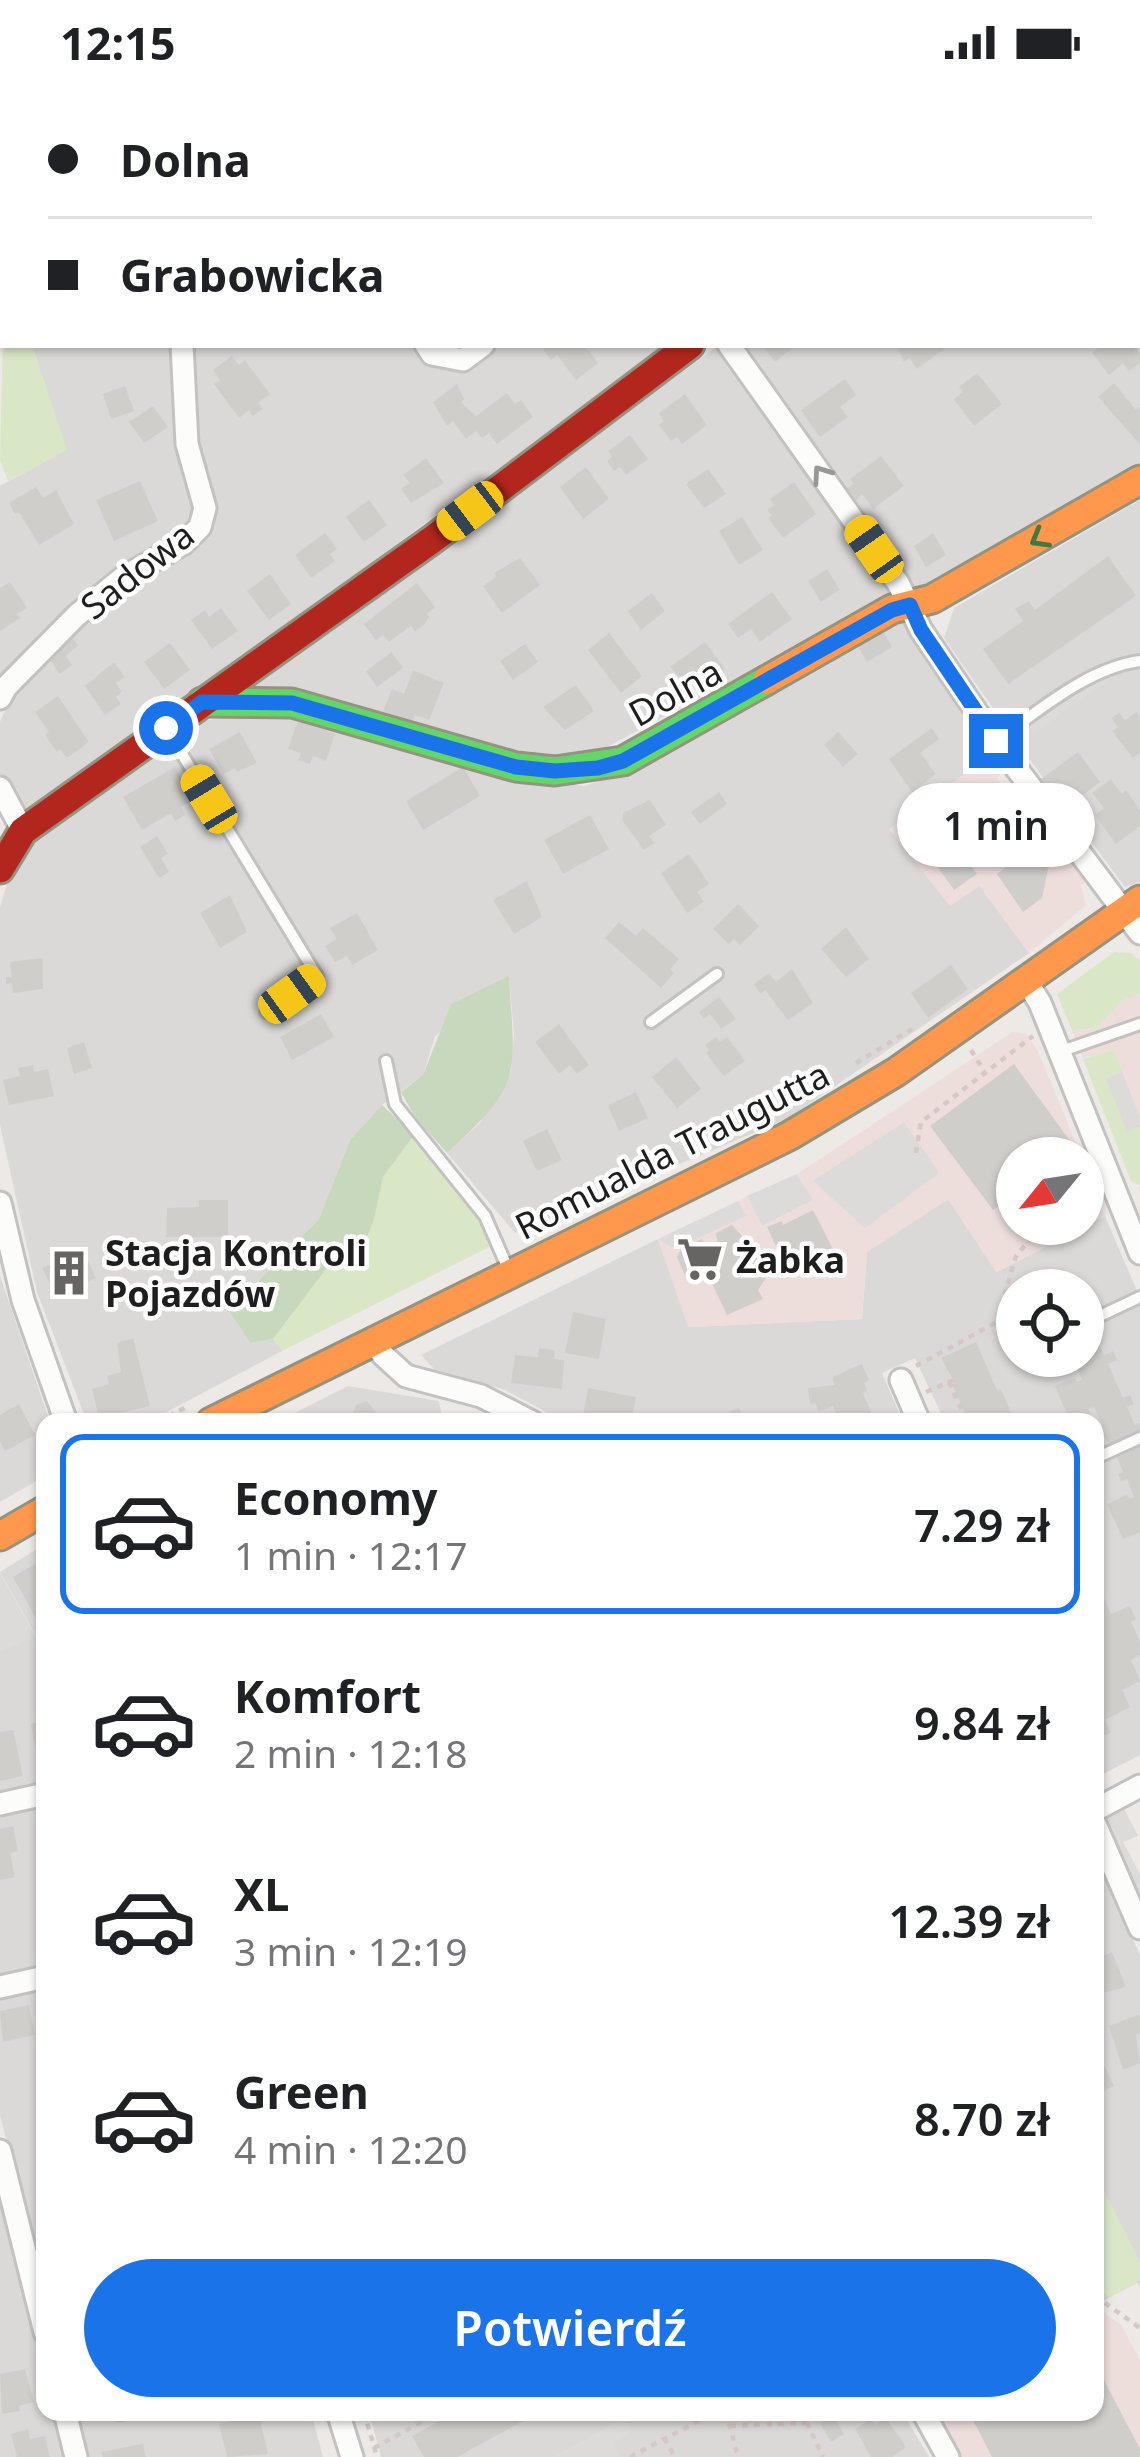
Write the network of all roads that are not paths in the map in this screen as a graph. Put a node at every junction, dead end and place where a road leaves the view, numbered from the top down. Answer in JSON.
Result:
{"nodes":[{"id":1,"x":182,"y":348,"type":"edge"},
{"id":2,"x":428,"y":348,"type":"edge"},
{"id":3,"x":479,"y":348,"type":"edge"},
{"id":4,"x":686,"y":348,"type":"edge"},
{"id":5,"x":732,"y":348,"type":"edge"},
{"id":6,"x":1140,"y":480,"type":"edge"},
{"id":7,"x":910,"y":605,"type":"junction"},
{"id":8,"x":1140,"y":661,"type":"edge"},
{"id":9,"x":0,"y":698,"type":"edge"},
{"id":10,"x":202,"y":702,"type":"junction"},
{"id":11,"x":166,"y":728,"type":"junction"},
{"id":12,"x":996,"y":741,"type":"junction"},
{"id":13,"x":0,"y":788,"type":"edge"},
{"id":14,"x":23,"y":831,"type":"junction"},
{"id":15,"x":0,"y":869,"type":"edge"},
{"id":16,"x":1134,"y":915,"type":"edge"},
{"id":17,"x":718,"y":974,"type":"dead end"},
{"id":18,"x":1026,"y":980,"type":"junction"},
{"id":19,"x":266,"y":1012,"type":"dead end"},
{"id":20,"x":651,"y":1022,"type":"dead end"},
{"id":21,"x":1140,"y":1024,"type":"edge"},
{"id":22,"x":1050,"y":1046,"type":"junction"},
{"id":23,"x":386,"y":1061,"type":"dead end"},
{"id":24,"x":0,"y":1204,"type":"edge"},
{"id":25,"x":1140,"y":1253,"type":"edge"},
{"id":26,"x":510,"y":1274,"type":"junction"},
{"id":27,"x":1140,"y":1297,"type":"edge"},
{"id":28,"x":1104,"y":1314,"type":"edge"},
{"id":29,"x":375,"y":1341,"type":"junction"},
{"id":30,"x":905,"y":1390,"type":"road end"},
{"id":31,"x":205,"y":1412,"type":"edge"},
{"id":32,"x":63,"y":1413,"type":"edge"},
{"id":33,"x":514,"y":1413,"type":"edge"},
{"id":34,"x":916,"y":1413,"type":"edge"},
{"id":35,"x":1140,"y":1438,"type":"edge"},
{"id":36,"x":1104,"y":1454,"type":"edge"},
{"id":37,"x":36,"y":1515,"type":"edge"},
{"id":38,"x":0,"y":1536,"type":"edge"},
{"id":39,"x":1140,"y":1786,"type":"edge"},
{"id":40,"x":36,"y":1796,"type":"edge"},
{"id":41,"x":0,"y":1804,"type":"edge"},
{"id":42,"x":1104,"y":1805,"type":"edge"},
{"id":43,"x":1104,"y":1846,"type":"edge"},
{"id":44,"x":1140,"y":1928,"type":"edge"},
{"id":45,"x":36,"y":1979,"type":"edge"},
{"id":46,"x":0,"y":1987,"type":"edge"},
{"id":47,"x":0,"y":2151,"type":"edge"},
{"id":48,"x":36,"y":2296,"type":"edge"},
{"id":49,"x":67,"y":2421,"type":"edge"},
{"id":50,"x":341,"y":2421,"type":"edge"},
{"id":51,"x":928,"y":2421,"type":"edge"},
{"id":52,"x":76,"y":2457,"type":"edge"},
{"id":53,"x":352,"y":2457,"type":"edge"},
{"id":54,"x":948,"y":2457,"type":"edge"}],
"edges":[{"from":1,"to":9,"type":"street","name":"Sadowa"},
{"from":2,"to":3,"type":"street"},
{"from":4,"to":10,"type":"street"},
{"from":7,"to":5,"type":"street","one_way":true},
{"from":6,"to":7,"type":"street","name":"Dolna","one_way":true},
{"from":7,"to":10,"type":"street","name":"Dolna"},
{"from":7,"to":12,"type":"street"},
{"from":8,"to":12,"type":"lane"},
{"from":10,"to":11,"type":"street"},
{"from":11,"to":14,"type":"street"},
{"from":11,"to":19,"type":"lane"},
{"from":12,"to":16,"type":"street"},
{"from":13,"to":14,"type":"street"},
{"from":14,"to":15,"type":"street"},
{"from":16,"to":18,"type":"street","name":"Romualda Traugutta"},
{"from":17,"to":20,"type":"lane"},
{"from":18,"to":22,"type":"street"},
{"from":18,"to":26,"type":"street","name":"Romualda Traugutta"},
{"from":21,"to":22,"type":"lane"},
{"from":22,"to":25,"type":"street"},
{"from":23,"to":26,"type":"lane"},
{"from":24,"to":32,"type":"street"},
{"from":26,"to":29,"type":"street","name":"Romualda Traugutta"},
{"from":27,"to":28,"type":"lane"},
{"from":29,"to":31,"type":"street","name":"Romualda Traugutta"},
{"from":29,"to":33,"type":"street"},
{"from":30,"to":34,"type":"street"},
{"from":35,"to":36,"type":"lane"},
{"from":37,"to":38,"type":"street"},
{"from":39,"to":42,"type":"street"},
{"from":40,"to":41,"type":"street"},
{"from":43,"to":44,"type":"street"},
{"from":45,"to":46,"type":"street"},
{"from":47,"to":48,"type":"street"},
{"from":49,"to":52,"type":"street"},
{"from":50,"to":53,"type":"street"},
{"from":51,"to":54,"type":"street"}]}
